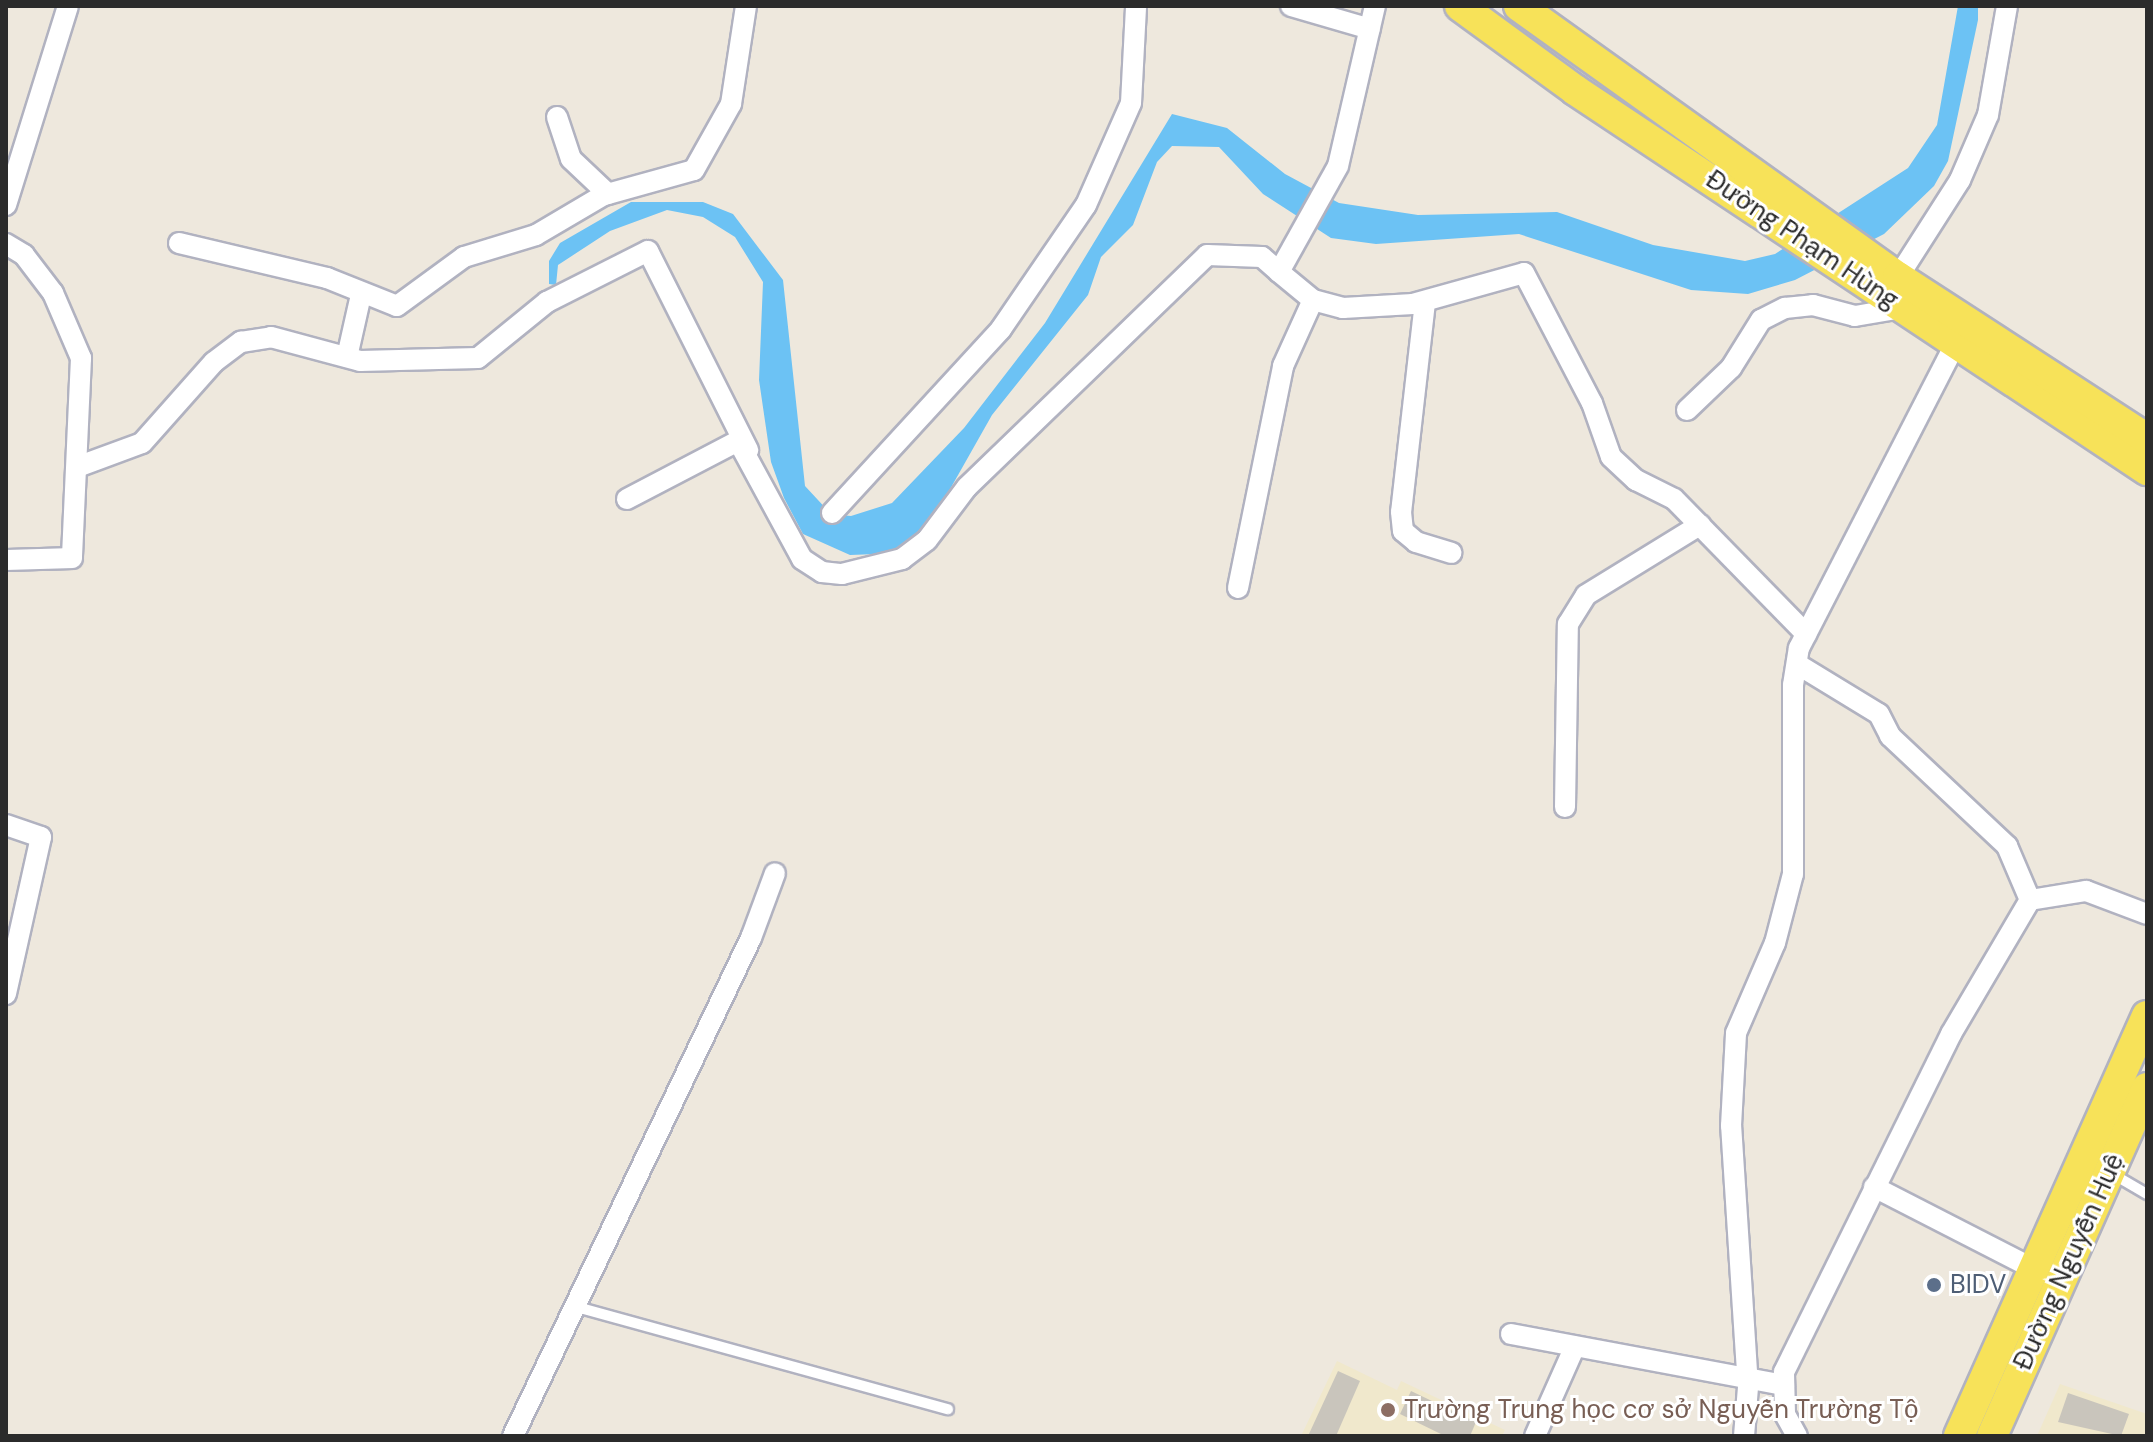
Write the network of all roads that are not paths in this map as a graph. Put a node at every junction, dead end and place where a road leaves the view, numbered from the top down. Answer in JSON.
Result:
{"nodes":[{"id":1,"x":68,"y":6,"type":"edge"},
{"id":2,"x":746,"y":6,"type":"edge"},
{"id":3,"x":1136,"y":6,"type":"edge"},
{"id":4,"x":1291,"y":6,"type":"edge"},
{"id":5,"x":1375,"y":6,"type":"edge"},
{"id":6,"x":1460,"y":6,"type":"edge"},
{"id":7,"x":1519,"y":6,"type":"edge"},
{"id":8,"x":2007,"y":6,"type":"edge"},
{"id":9,"x":1370,"y":29,"type":"junction"},
{"id":10,"x":557,"y":117,"type":"dead end"},
{"id":11,"x":1691,"y":148,"type":"junction"},
{"id":12,"x":608,"y":194,"type":"junction"},
{"id":13,"x":6,"y":205,"type":"edge"},
{"id":14,"x":179,"y":243,"type":"dead end"},
{"id":15,"x":6,"y":244,"type":"edge"},
{"id":16,"x":1279,"y":272,"type":"junction"},
{"id":17,"x":1898,"y":277,"type":"junction"},
{"id":18,"x":361,"y":295,"type":"junction"},
{"id":19,"x":1313,"y":300,"type":"junction"},
{"id":20,"x":1425,"y":302,"type":"junction"},
{"id":21,"x":1902,"y":308,"type":"junction"},
{"id":22,"x":1955,"y":345,"type":"junction"},
{"id":23,"x":347,"y":357,"type":"junction"},
{"id":24,"x":1687,"y":410,"type":"dead end"},
{"id":25,"x":2147,"y":439,"type":"edge"},
{"id":26,"x":748,"y":450,"type":"junction"},
{"id":27,"x":77,"y":467,"type":"junction"},
{"id":28,"x":2147,"y":470,"type":"edge"},
{"id":29,"x":627,"y":499,"type":"dead end"},
{"id":30,"x":832,"y":513,"type":"dead end"},
{"id":31,"x":1700,"y":525,"type":"junction"},
{"id":32,"x":1451,"y":553,"type":"dead end"},
{"id":33,"x":6,"y":560,"type":"edge"},
{"id":34,"x":1238,"y":588,"type":"dead end"},
{"id":35,"x":1806,"y":634,"type":"junction"},
{"id":36,"x":1797,"y":664,"type":"junction"},
{"id":37,"x":1565,"y":807,"type":"dead end"},
{"id":38,"x":6,"y":825,"type":"edge"},
{"id":39,"x":775,"y":873,"type":"dead end"},
{"id":40,"x":2030,"y":900,"type":"junction"},
{"id":41,"x":2147,"y":914,"type":"edge"},
{"id":42,"x":6,"y":994,"type":"edge"},
{"id":43,"x":2147,"y":1016,"type":"edge"},
{"id":44,"x":2147,"y":1088,"type":"edge"},
{"id":45,"x":2110,"y":1172,"type":"junction"},
{"id":46,"x":1874,"y":1187,"type":"junction"},
{"id":47,"x":2147,"y":1194,"type":"edge"},
{"id":48,"x":2034,"y":1269,"type":"junction"},
{"id":49,"x":571,"y":1305,"type":"junction"},
{"id":50,"x":1511,"y":1334,"type":"dead end"},
{"id":51,"x":1575,"y":1346,"type":"junction"},
{"id":52,"x":1747,"y":1378,"type":"junction"},
{"id":53,"x":1784,"y":1385,"type":"junction"},
{"id":54,"x":948,"y":1409,"type":"dead end"},
{"id":55,"x":513,"y":1436,"type":"edge"},
{"id":56,"x":1535,"y":1436,"type":"edge"},
{"id":57,"x":1744,"y":1436,"type":"edge"},
{"id":58,"x":1797,"y":1436,"type":"edge"},
{"id":59,"x":1959,"y":1436,"type":"edge"},
{"id":60,"x":1992,"y":1436,"type":"edge"}],
"edges":[{"from":1,"to":13,"type":"street"},
{"from":2,"to":12,"type":"street"},
{"from":3,"to":30,"type":"street"},
{"from":4,"to":9,"type":"street"},
{"from":5,"to":9,"type":"street"},
{"from":6,"to":11,"type":"main road","name":"Đường Phạm Hùng"},
{"from":7,"to":11,"type":"main road","name":"Đường Phạm Hùng"},
{"from":8,"to":17,"type":"street"},
{"from":9,"to":16,"type":"street"},
{"from":10,"to":12,"type":"street"},
{"from":11,"to":17,"type":"main road","name":"Đường Phạm Hùng"},
{"from":11,"to":21,"type":"main road","name":"Đường Phạm Hùng"},
{"from":12,"to":18,"type":"street"},
{"from":14,"to":18,"type":"street"},
{"from":15,"to":27,"type":"street"},
{"from":16,"to":19,"type":"street"},
{"from":16,"to":26,"type":"street"},
{"from":17,"to":25,"type":"main road","name":"Đường Phạm Hùng"},
{"from":18,"to":23,"type":"street"},
{"from":19,"to":20,"type":"street"},
{"from":19,"to":34,"type":"street"},
{"from":20,"to":31,"type":"street"},
{"from":20,"to":32,"type":"street"},
{"from":21,"to":22,"type":"main road","name":"Đường Phạm Hùng"},
{"from":21,"to":24,"type":"street"},
{"from":22,"to":28,"type":"main road","name":"Đường Phạm Hùng"},
{"from":22,"to":35,"type":"street"},
{"from":23,"to":26,"type":"street"},
{"from":23,"to":27,"type":"street"},
{"from":26,"to":29,"type":"street"},
{"from":27,"to":33,"type":"street"},
{"from":31,"to":35,"type":"street"},
{"from":31,"to":37,"type":"street"},
{"from":35,"to":36,"type":"street"},
{"from":36,"to":40,"type":"street"},
{"from":36,"to":52,"type":"street"},
{"from":38,"to":42,"type":"street"},
{"from":39,"to":49,"type":"street"},
{"from":40,"to":41,"type":"street"},
{"from":40,"to":46,"type":"street"},
{"from":43,"to":48,"type":"main road","name":"Đường Nguyễn Huệ"},
{"from":44,"to":45,"type":"main road","name":"Đường Nguyễn Huệ"},
{"from":45,"to":47,"type":"lane"},
{"from":45,"to":60,"type":"main road","name":"Đường Nguyễn Huệ"},
{"from":46,"to":48,"type":"street"},
{"from":46,"to":53,"type":"street"},
{"from":48,"to":59,"type":"main road","name":"Đường Nguyễn Huệ"},
{"from":49,"to":54,"type":"lane"},
{"from":49,"to":55,"type":"street"},
{"from":50,"to":51,"type":"street"},
{"from":51,"to":52,"type":"street"},
{"from":51,"to":56,"type":"street"},
{"from":52,"to":53,"type":"street"},
{"from":52,"to":57,"type":"street"},
{"from":53,"to":58,"type":"street"}]}
